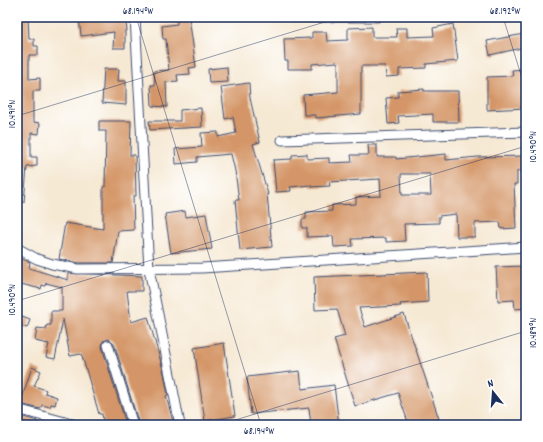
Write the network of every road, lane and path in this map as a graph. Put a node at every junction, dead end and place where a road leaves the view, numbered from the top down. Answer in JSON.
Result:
{"nodes":[{"id":1,"x":135,"y":17,"type":"edge"},
{"id":2,"x":295,"y":17,"type":"edge"},
{"id":3,"x":377,"y":17,"type":"edge"},
{"id":4,"x":526,"y":132,"type":"edge"},
{"id":5,"x":282,"y":140,"type":"dead end"},
{"id":6,"x":526,"y":247,"type":"edge"},
{"id":7,"x":17,"y":248,"type":"edge"},
{"id":8,"x":149,"y":268,"type":"junction"},
{"id":9,"x":108,"y":345,"type":"dead end"},
{"id":10,"x":17,"y":409,"type":"edge"},
{"id":11,"x":76,"y":425,"type":"edge"},
{"id":12,"x":133,"y":425,"type":"edge"},
{"id":13,"x":180,"y":425,"type":"edge"}],
"edges":[{"from":1,"to":8,"type":"street"},
{"from":2,"to":3,"type":"street"},
{"from":4,"to":5,"type":"street"},
{"from":6,"to":8,"type":"street"},
{"from":7,"to":8,"type":"street"},
{"from":8,"to":13,"type":"street"},
{"from":9,"to":12,"type":"street"},
{"from":10,"to":11,"type":"street"}]}
